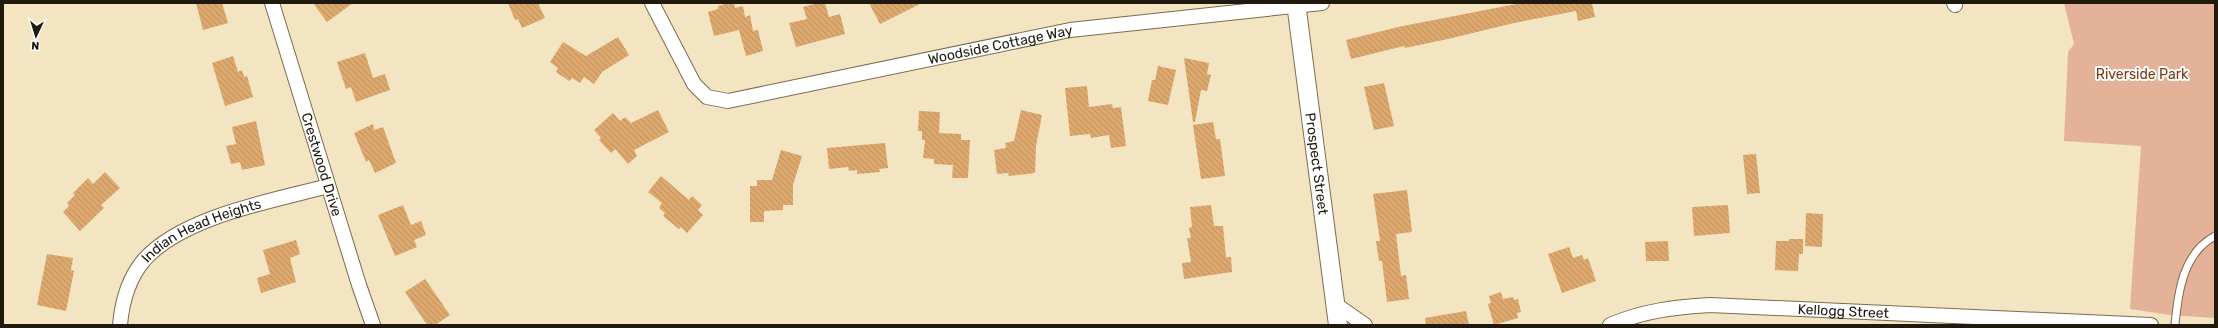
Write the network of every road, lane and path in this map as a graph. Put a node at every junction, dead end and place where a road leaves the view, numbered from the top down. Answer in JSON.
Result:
{"nodes":[{"id":1,"x":272,"y":3,"type":"edge"},
{"id":2,"x":652,"y":3,"type":"edge"},
{"id":3,"x":1322,"y":3,"type":"edge"},
{"id":4,"x":1296,"y":5,"type":"edge"},
{"id":5,"x":328,"y":186,"type":"junction"},
{"id":6,"x":2215,"y":236,"type":"edge"},
{"id":7,"x":1335,"y":304,"type":"junction"},
{"id":8,"x":120,"y":325,"type":"edge"},
{"id":9,"x":373,"y":325,"type":"edge"},
{"id":10,"x":1338,"y":325,"type":"edge"},
{"id":11,"x":1365,"y":325,"type":"edge"},
{"id":12,"x":1610,"y":325,"type":"edge"},
{"id":13,"x":2150,"y":325,"type":"edge"},
{"id":14,"x":2175,"y":325,"type":"edge"}],
"edges":[{"from":1,"to":5,"type":"street","name":"Crestwood Drive"},
{"from":2,"to":4,"type":"street","name":"Woodside Cottage Way"},
{"from":3,"to":4,"type":"street","name":"Woodside Cottage Way"},
{"from":4,"to":7,"type":"street","name":"Prospect Street"},
{"from":5,"to":8,"type":"street","name":"Indian Head Heights"},
{"from":5,"to":9,"type":"street","name":"Crestwood Drive"},
{"from":6,"to":14,"type":"lane"},
{"from":7,"to":10,"type":"street","name":"Prospect Street"},
{"from":7,"to":11,"type":"street"},
{"from":12,"to":13,"type":"street","name":"Kellogg Street"}]}
